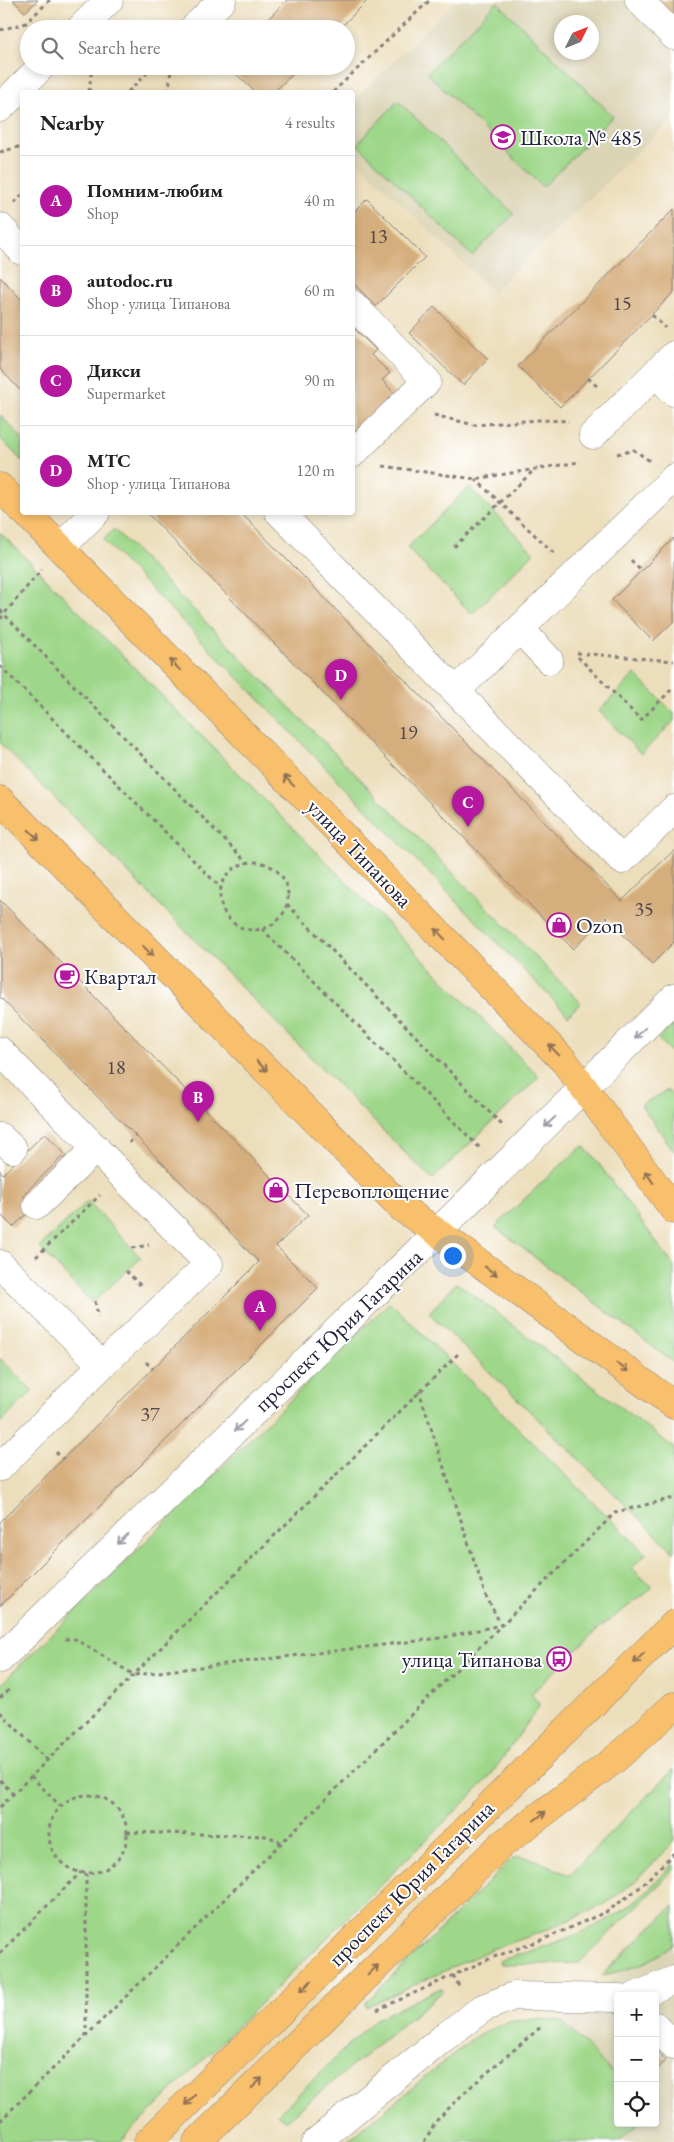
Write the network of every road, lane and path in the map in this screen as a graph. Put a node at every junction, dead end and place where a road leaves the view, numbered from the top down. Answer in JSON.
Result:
{"nodes":[{"id":1,"x":50,"y":0,"type":"edge"},
{"id":2,"x":109,"y":0,"type":"edge"},
{"id":3,"x":222,"y":0,"type":"edge"},
{"id":4,"x":430,"y":0,"type":"edge"},
{"id":5,"x":639,"y":0,"type":"edge"},
{"id":6,"x":29,"y":20,"type":"edge"},
{"id":7,"x":89,"y":20,"type":"edge"},
{"id":8,"x":202,"y":20,"type":"edge"},
{"id":9,"x":20,"y":25,"type":"edge"},
{"id":10,"x":0,"y":30,"type":"edge"},
{"id":11,"x":674,"y":36,"type":"edge"},
{"id":12,"x":355,"y":71,"type":"edge"},
{"id":13,"x":33,"y":75,"type":"edge"},
{"id":14,"x":91,"y":75,"type":"edge"},
{"id":15,"x":145,"y":75,"type":"edge"},
{"id":16,"x":171,"y":75,"type":"edge"},
{"id":17,"x":351,"y":75,"type":"edge"},
{"id":18,"x":89,"y":90,"type":"edge"},
{"id":19,"x":130,"y":90,"type":"edge"},
{"id":20,"x":170,"y":90,"type":"edge"},
{"id":21,"x":335,"y":90,"type":"edge"},
{"id":22,"x":0,"y":108,"type":"edge"},
{"id":23,"x":20,"y":147,"type":"edge"},
{"id":24,"x":0,"y":152,"type":"edge"},
{"id":25,"x":0,"y":228,"type":"edge"},
{"id":26,"x":20,"y":249,"type":"edge"},
{"id":27,"x":355,"y":307,"type":"edge"},
{"id":28,"x":668,"y":373,"type":"edge"},
{"id":29,"x":401,"y":406,"type":"junction"},
{"id":30,"x":600,"y":428,"type":"joint"},
{"id":31,"x":355,"y":451,"type":"edge"},
{"id":32,"x":610,"y":456,"type":"dead end"},
{"id":33,"x":586,"y":461,"type":"dead end"},
{"id":34,"x":381,"y":465,"type":"dead end"},
{"id":35,"x":534,"y":471,"type":"junction"},
{"id":36,"x":666,"y":472,"type":"edge"},
{"id":37,"x":474,"y":478,"type":"junction"},
{"id":38,"x":0,"y":487,"type":"edge"},
{"id":39,"x":500,"y":503,"type":"junction"},
{"id":40,"x":20,"y":508,"type":"edge"},
{"id":41,"x":28,"y":515,"type":"edge"},
{"id":42,"x":93,"y":515,"type":"edge"},
{"id":43,"x":282,"y":515,"type":"edge"},
{"id":44,"x":454,"y":547,"type":"dead end"},
{"id":45,"x":60,"y":548,"type":"junction"},
{"id":46,"x":576,"y":574,"type":"junction"},
{"id":47,"x":0,"y":610,"type":"edge"},
{"id":48,"x":5,"y":614,"type":"junction"},
{"id":49,"x":0,"y":619,"type":"edge"},
{"id":50,"x":520,"y":629,"type":"junction"},
{"id":51,"x":549,"y":660,"type":"dead end"},
{"id":52,"x":674,"y":661,"type":"edge"},
{"id":53,"x":0,"y":666,"type":"edge"},
{"id":54,"x":674,"y":686,"type":"edge"},
{"id":55,"x":456,"y":691,"type":"junction"},
{"id":56,"x":0,"y":800,"type":"edge"},
{"id":57,"x":674,"y":809,"type":"edge"},
{"id":58,"x":247,"y":863,"type":"junction"},
{"id":59,"x":221,"y":888,"type":"junction"},
{"id":60,"x":286,"y":904,"type":"junction"},
{"id":61,"x":262,"y":929,"type":"junction"},
{"id":62,"x":674,"y":998,"type":"edge"},
{"id":63,"x":0,"y":1051,"type":"edge"},
{"id":64,"x":584,"y":1088,"type":"junction"},
{"id":65,"x":504,"y":1127,"type":"dead end"},
{"id":66,"x":96,"y":1148,"type":"junction"},
{"id":67,"x":481,"y":1148,"type":"dead end"},
{"id":68,"x":122,"y":1174,"type":"junction"},
{"id":69,"x":37,"y":1205,"type":"dead end"},
{"id":70,"x":674,"y":1210,"type":"edge"},
{"id":71,"x":437,"y":1232,"type":"junction"},
{"id":72,"x":7,"y":1271,"type":"edge"},
{"id":73,"x":458,"y":1354,"type":"dead end"},
{"id":74,"x":102,"y":1365,"type":"junction"},
{"id":75,"x":419,"y":1391,"type":"junction"},
{"id":76,"x":674,"y":1405,"type":"edge"},
{"id":77,"x":0,"y":1468,"type":"edge"},
{"id":78,"x":674,"y":1498,"type":"edge"},
{"id":79,"x":674,"y":1624,"type":"edge"},
{"id":80,"x":501,"y":1625,"type":"junction"},
{"id":81,"x":61,"y":1641,"type":"dead end"},
{"id":82,"x":0,"y":1659,"type":"edge"},
{"id":83,"x":134,"y":1674,"type":"junction"},
{"id":84,"x":674,"y":1706,"type":"edge"},
{"id":85,"x":0,"y":1712,"type":"edge"},
{"id":86,"x":47,"y":1760,"type":"junction"},
{"id":87,"x":32,"y":1776,"type":"junction"},
{"id":88,"x":0,"y":1780,"type":"edge"},
{"id":89,"x":14,"y":1794,"type":"junction"},
{"id":90,"x":60,"y":1806,"type":"junction"},
{"id":91,"x":0,"y":1807,"type":"edge"},
{"id":92,"x":127,"y":1832,"type":"junction"},
{"id":93,"x":282,"y":1843,"type":"junction"},
{"id":94,"x":674,"y":1853,"type":"edge"},
{"id":95,"x":80,"y":1872,"type":"junction"},
{"id":96,"x":86,"y":1873,"type":"junction"},
{"id":97,"x":0,"y":1953,"type":"edge"},
{"id":98,"x":453,"y":1975,"type":"junction"},
{"id":99,"x":674,"y":1980,"type":"edge"},
{"id":100,"x":460,"y":1989,"type":"dead end"},
{"id":101,"x":646,"y":1992,"type":"edge"},
{"id":102,"x":568,"y":1997,"type":"junction"},
{"id":103,"x":614,"y":1998,"type":"edge"},
{"id":104,"x":674,"y":2012,"type":"edge"},
{"id":105,"x":371,"y":2013,"type":"dead end"},
{"id":106,"x":659,"y":2016,"type":"edge"},
{"id":107,"x":659,"y":2030,"type":"edge"},
{"id":108,"x":86,"y":2038,"type":"junction"},
{"id":109,"x":674,"y":2045,"type":"edge"},
{"id":110,"x":0,"y":2121,"type":"edge"},
{"id":111,"x":148,"y":2142,"type":"edge"},
{"id":112,"x":197,"y":2142,"type":"edge"},
{"id":113,"x":316,"y":2142,"type":"edge"},
{"id":114,"x":424,"y":2142,"type":"edge"}],
"edges":[{"from":1,"to":6,"type":"path"},
{"from":2,"to":7,"type":"street"},
{"from":3,"to":8,"type":"street"},
{"from":4,"to":12,"type":"path"},
{"from":5,"to":11,"type":"street"},
{"from":9,"to":10,"type":"path"},
{"from":13,"to":22,"type":"street"},
{"from":14,"to":18,"type":"path"},
{"from":15,"to":19,"type":"path"},
{"from":16,"to":20,"type":"path"},
{"from":17,"to":21,"type":"path"},
{"from":23,"to":24,"type":"path"},
{"from":25,"to":26,"type":"street"},
{"from":27,"to":29,"type":"street"},
{"from":28,"to":30,"type":"street"},
{"from":29,"to":30,"type":"path"},
{"from":29,"to":31,"type":"street"},
{"from":32,"to":36,"type":"path"},
{"from":33,"to":35,"type":"path"},
{"from":34,"to":37,"type":"path"},
{"from":35,"to":37,"type":"path"},
{"from":35,"to":39,"type":"path"},
{"from":36,"to":46,"type":"street"},
{"from":37,"to":39,"type":"path"},
{"from":38,"to":40,"type":"main road"},
{"from":39,"to":44,"type":"path"},
{"from":39,"to":46,"type":"path"},
{"from":41,"to":45,"type":"main road","name":"улица Типанова"},
{"from":42,"to":45,"type":"street"},
{"from":43,"to":55,"type":"street"},
{"from":45,"to":48,"type":"path"},
{"from":64,"to":45,"type":"main road","name":"улица Типанова","one_way":true},
{"from":46,"to":50,"type":"street"},
{"from":47,"to":48,"type":"path"},
{"from":48,"to":49,"type":"path"},
{"from":48,"to":58,"type":"path"},
{"from":50,"to":51,"type":"street"},
{"from":50,"to":55,"type":"street"},
{"from":52,"to":54,"type":"path"},
{"from":53,"to":59,"type":"path"},
{"from":55,"to":57,"type":"street"},
{"from":56,"to":71,"type":"main road","one_way":true},
{"from":58,"to":59,"type":"path"},
{"from":58,"to":60,"type":"path"},
{"from":59,"to":61,"type":"path"},
{"from":60,"to":61,"type":"path"},
{"from":60,"to":65,"type":"path"},
{"from":61,"to":67,"type":"path"},
{"from":62,"to":64,"type":"street","name":"проспект Юрия Гагарина","one_way":true},
{"from":63,"to":66,"type":"street"},
{"from":70,"to":64,"type":"main road","name":"улица Типанова","one_way":true},
{"from":64,"to":71,"type":"street","name":"проспект Юрия Гагарина","one_way":true},
{"from":66,"to":68,"type":"street"},
{"from":66,"to":69,"type":"street"},
{"from":68,"to":72,"type":"path"},
{"from":68,"to":74,"type":"street"},
{"from":71,"to":76,"type":"main road","one_way":true},
{"from":71,"to":82,"type":"street","name":"проспект Юрия Гагарина","one_way":true},
{"from":72,"to":74,"type":"street"},
{"from":73,"to":75,"type":"path"},
{"from":74,"to":77,"type":"street"},
{"from":75,"to":80,"type":"path"},
{"from":75,"to":83,"type":"path"},
{"from":78,"to":80,"type":"path"},
{"from":79,"to":111,"type":"main road","name":"проспект Юрия Гагарина","one_way":true},
{"from":80,"to":83,"type":"path"},
{"from":80,"to":93,"type":"path"},
{"from":81,"to":83,"type":"path"},
{"from":83,"to":86,"type":"path"},
{"from":112,"to":84,"type":"main road","name":"проспект Юрия Гагарина","one_way":true},
{"from":85,"to":86,"type":"path"},
{"from":86,"to":87,"type":"path"},
{"from":87,"to":89,"type":"path"},
{"from":87,"to":90,"type":"path"},
{"from":88,"to":89,"type":"path"},
{"from":89,"to":91,"type":"path"},
{"from":90,"to":92,"type":"path"},
{"from":90,"to":95,"type":"path"},
{"from":92,"to":93,"type":"path"},
{"from":92,"to":96,"type":"path"},
{"from":93,"to":108,"type":"path"},
{"from":94,"to":98,"type":"path"},
{"from":95,"to":96,"type":"path"},
{"from":95,"to":97,"type":"path"},
{"from":96,"to":108,"type":"path"},
{"from":98,"to":100,"type":"path"},
{"from":98,"to":105,"type":"path"},
{"from":99,"to":101,"type":"street"},
{"from":102,"to":103,"type":"street"},
{"from":102,"to":113,"type":"street"},
{"from":102,"to":114,"type":"path"},
{"from":104,"to":106,"type":"street"},
{"from":107,"to":109,"type":"street"},
{"from":108,"to":110,"type":"path"}]}
